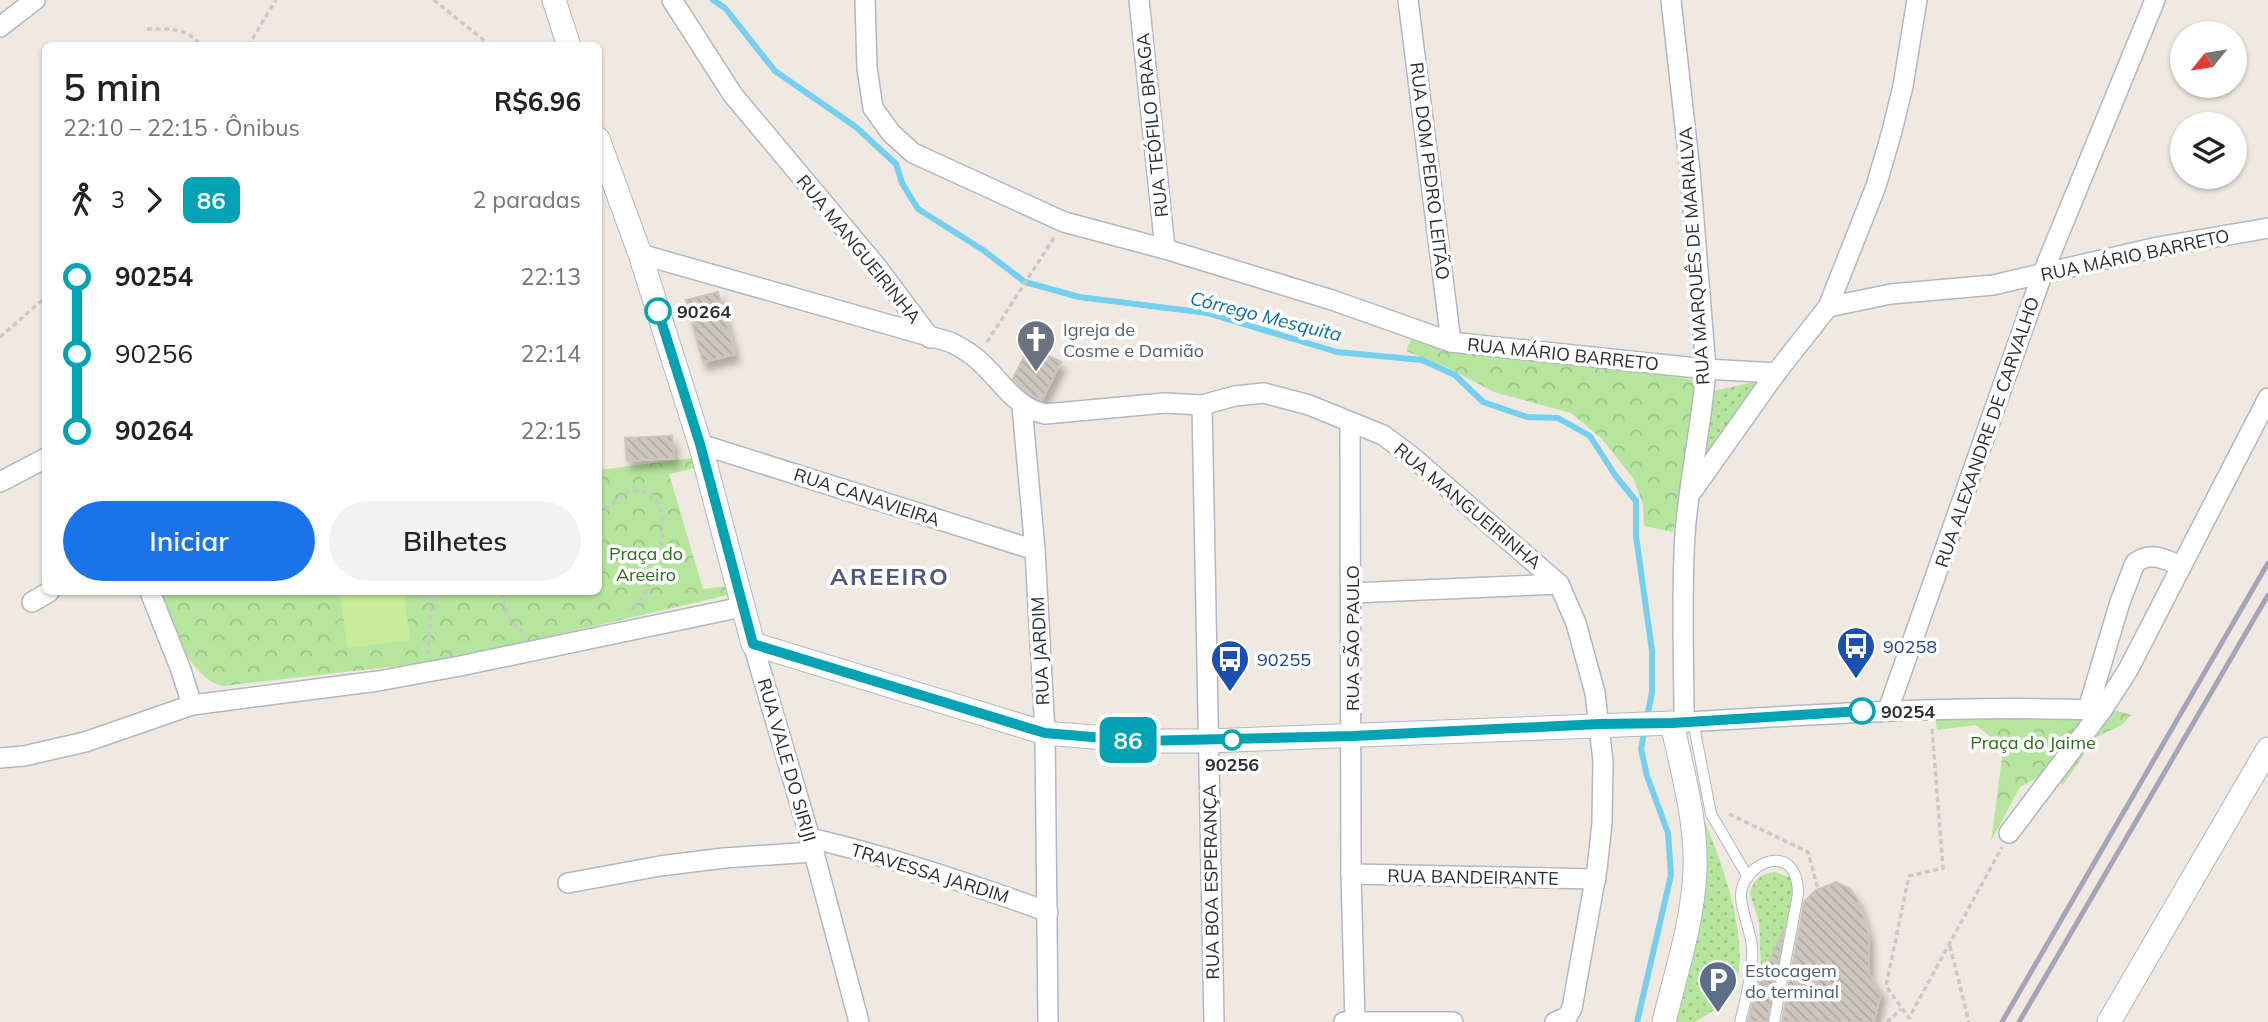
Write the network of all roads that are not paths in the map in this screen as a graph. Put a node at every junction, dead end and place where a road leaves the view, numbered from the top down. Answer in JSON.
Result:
{"nodes":[{"id":1,"x":35,"y":0,"type":"edge"},
{"id":2,"x":554,"y":0,"type":"edge"},
{"id":3,"x":672,"y":0,"type":"edge"},
{"id":4,"x":865,"y":0,"type":"edge"},
{"id":5,"x":1139,"y":0,"type":"edge"},
{"id":6,"x":1408,"y":0,"type":"edge"},
{"id":7,"x":1671,"y":0,"type":"edge"},
{"id":8,"x":1917,"y":0,"type":"edge"},
{"id":9,"x":2155,"y":0,"type":"edge"},
{"id":10,"x":0,"y":27,"type":"edge"},
{"id":11,"x":568,"y":42,"type":"edge"},
{"id":12,"x":602,"y":150,"type":"edge"},
{"id":13,"x":2268,"y":228,"type":"edge"},
{"id":14,"x":1165,"y":249,"type":"junction"},
{"id":15,"x":640,"y":254,"type":"junction"},
{"id":16,"x":2042,"y":275,"type":"junction"},
{"id":17,"x":1828,"y":307,"type":"junction"},
{"id":18,"x":930,"y":338,"type":"junction"},
{"id":19,"x":1451,"y":342,"type":"junction"},
{"id":20,"x":1706,"y":369,"type":"junction"},
{"id":21,"x":1776,"y":373,"type":"junction"},
{"id":22,"x":2268,"y":398,"type":"edge"},
{"id":23,"x":1202,"y":405,"type":"junction"},
{"id":24,"x":1022,"y":406,"type":"junction"},
{"id":25,"x":1350,"y":423,"type":"junction"},
{"id":26,"x":700,"y":444,"type":"junction"},
{"id":27,"x":42,"y":460,"type":"edge"},
{"id":28,"x":0,"y":482,"type":"edge"},
{"id":29,"x":1691,"y":492,"type":"junction"},
{"id":30,"x":1035,"y":550,"type":"junction"},
{"id":31,"x":2181,"y":566,"type":"junction"},
{"id":32,"x":1559,"y":584,"type":"junction"},
{"id":33,"x":1352,"y":593,"type":"junction"},
{"id":34,"x":151,"y":595,"type":"edge"},
{"id":35,"x":742,"y":607,"type":"junction"},
{"id":36,"x":753,"y":644,"type":"junction"},
{"id":37,"x":192,"y":705,"type":"junction"},
{"id":38,"x":2095,"y":709,"type":"junction"},
{"id":39,"x":1888,"y":710,"type":"junction"},
{"id":40,"x":1666,"y":723,"type":"junction"},
{"id":41,"x":1600,"y":724,"type":"junction"},
{"id":42,"x":1045,"y":733,"type":"junction"},
{"id":43,"x":1353,"y":736,"type":"junction"},
{"id":44,"x":1208,"y":741,"type":"junction"},
{"id":45,"x":2268,"y":749,"type":"edge"},
{"id":46,"x":0,"y":758,"type":"edge"},
{"id":47,"x":2009,"y":833,"type":"road end"},
{"id":48,"x":812,"y":845,"type":"junction"},
{"id":49,"x":1351,"y":874,"type":"junction"},
{"id":50,"x":1748,"y":877,"type":"junction"},
{"id":51,"x":1596,"y":879,"type":"junction"},
{"id":52,"x":568,"y":883,"type":"dead end"},
{"id":53,"x":1048,"y":912,"type":"junction"},
{"id":54,"x":1561,"y":1020,"type":"edge"},
{"id":55,"x":859,"y":1022,"type":"edge"},
{"id":56,"x":1048,"y":1022,"type":"edge"},
{"id":57,"x":1214,"y":1022,"type":"edge"},
{"id":58,"x":1343,"y":1022,"type":"edge"},
{"id":59,"x":1355,"y":1022,"type":"edge"},
{"id":60,"x":1453,"y":1022,"type":"edge"},
{"id":61,"x":1664,"y":1022,"type":"edge"},
{"id":62,"x":1740,"y":1022,"type":"edge"},
{"id":63,"x":1774,"y":1022,"type":"edge"},
{"id":64,"x":2109,"y":1022,"type":"edge"}],
"edges":[{"from":1,"to":10,"type":"street"},
{"from":2,"to":11,"type":"street"},
{"from":3,"to":18,"type":"street","name":"RUA MANGUEIRINHA"},
{"from":4,"to":14,"type":"street","name":"RUA MÁRIO BARRETO"},
{"from":5,"to":14,"type":"street","name":"RUA TEÓFILO BRAGA"},
{"from":6,"to":19,"type":"street","name":"RUA DOM PEDRO LEITÃO"},
{"from":7,"to":20,"type":"street","name":"RUA MARQUÊS DE MARIALVA"},
{"from":8,"to":17,"type":"street"},
{"from":9,"to":16,"type":"street","name":"RUA ALEXANDRE DE CARVALHO"},
{"from":12,"to":15,"type":"street","name":"RUA VALE DO SIRIJI"},
{"from":13,"to":16,"type":"street","name":"RUA MÁRIO BARRETO"},
{"from":14,"to":19,"type":"street","name":"RUA MÁRIO BARRETO"},
{"from":15,"to":18,"type":"street"},
{"from":15,"to":26,"type":"street","name":"RUA VALE DO SIRIJI"},
{"from":16,"to":17,"type":"street","name":"RUA MÁRIO BARRETO"},
{"from":16,"to":39,"type":"street","name":"RUA ALEXANDRE DE CARVALHO"},
{"from":17,"to":21,"type":"street"},
{"from":18,"to":24,"type":"street","name":"RUA MANGUEIRINHA"},
{"from":19,"to":20,"type":"street","name":"RUA MÁRIO BARRETO"},
{"from":20,"to":21,"type":"street","name":"RUA MÁRIO BARRETO"},
{"from":20,"to":29,"type":"street","name":"RUA MARQUÊS DE MARIALVA"},
{"from":21,"to":29,"type":"street"},
{"from":22,"to":31,"type":"street"},
{"from":23,"to":24,"type":"street","name":"RUA MANGUEIRINHA"},
{"from":23,"to":25,"type":"street","name":"RUA MANGUEIRINHA"},
{"from":23,"to":44,"type":"street","name":"RUA BOA ESPERANÇA"},
{"from":24,"to":30,"type":"street","name":"RUA JARDIM"},
{"from":25,"to":32,"type":"street","name":"RUA MANGUEIRINHA"},
{"from":25,"to":33,"type":"street","name":"RUA SÃO PAULO"},
{"from":26,"to":30,"type":"street","name":"RUA CANAVIEIRA"},
{"from":26,"to":35,"type":"street","name":"RUA VALE DO SIRIJI"},
{"from":27,"to":28,"type":"street"},
{"from":29,"to":40,"type":"street","name":"RUA MARQUÊS DE MARIALVA"},
{"from":30,"to":42,"type":"street","name":"RUA JARDIM"},
{"from":31,"to":38,"type":"street"},
{"from":31,"to":38,"type":"street"},
{"from":32,"to":33,"type":"street"},
{"from":32,"to":41,"type":"street","name":"RUA MANGUEIRINHA"},
{"from":33,"to":43,"type":"street","name":"RUA SÃO PAULO"},
{"from":34,"to":37,"type":"street"},
{"from":35,"to":36,"type":"street","name":"RUA VALE DO SIRIJI"},
{"from":35,"to":37,"type":"street"},
{"from":36,"to":42,"type":"street"},
{"from":36,"to":48,"type":"street","name":"RUA VALE DO SIRIJI"},
{"from":37,"to":46,"type":"street"},
{"from":38,"to":39,"type":"street"},
{"from":38,"to":47,"type":"street"},
{"from":39,"to":40,"type":"street"},
{"from":40,"to":41,"type":"street"},
{"from":40,"to":50,"type":"lane"},
{"from":40,"to":61,"type":"street"},
{"from":41,"to":43,"type":"street"},
{"from":41,"to":51,"type":"street","name":"RUA MANGUEIRINHA"},
{"from":42,"to":44,"type":"street"},
{"from":42,"to":53,"type":"street","name":"RUA JARDIM"},
{"from":43,"to":44,"type":"street"},
{"from":43,"to":49,"type":"street","name":"RUA SÃO PAULO"},
{"from":44,"to":57,"type":"street","name":"RUA BOA ESPERANÇA"},
{"from":45,"to":64,"type":"street"},
{"from":48,"to":52,"type":"street","name":"TRAVESSA JARDIM"},
{"from":48,"to":53,"type":"street","name":"TRAVESSA JARDIM"},
{"from":48,"to":55,"type":"street","name":"RUA VALE DO SIRIJI"},
{"from":49,"to":51,"type":"street","name":"RUA BANDEIRANTE"},
{"from":49,"to":59,"type":"street","name":"RUA SÃO PAULO"},
{"from":50,"to":62,"type":"lane"},
{"from":50,"to":63,"type":"lane"},
{"from":51,"to":54,"type":"street","name":"RUA MANGUEIRINHA"},
{"from":53,"to":56,"type":"street","name":"RUA JARDIM"},
{"from":58,"to":59,"type":"street"},
{"from":59,"to":60,"type":"street"}]}
